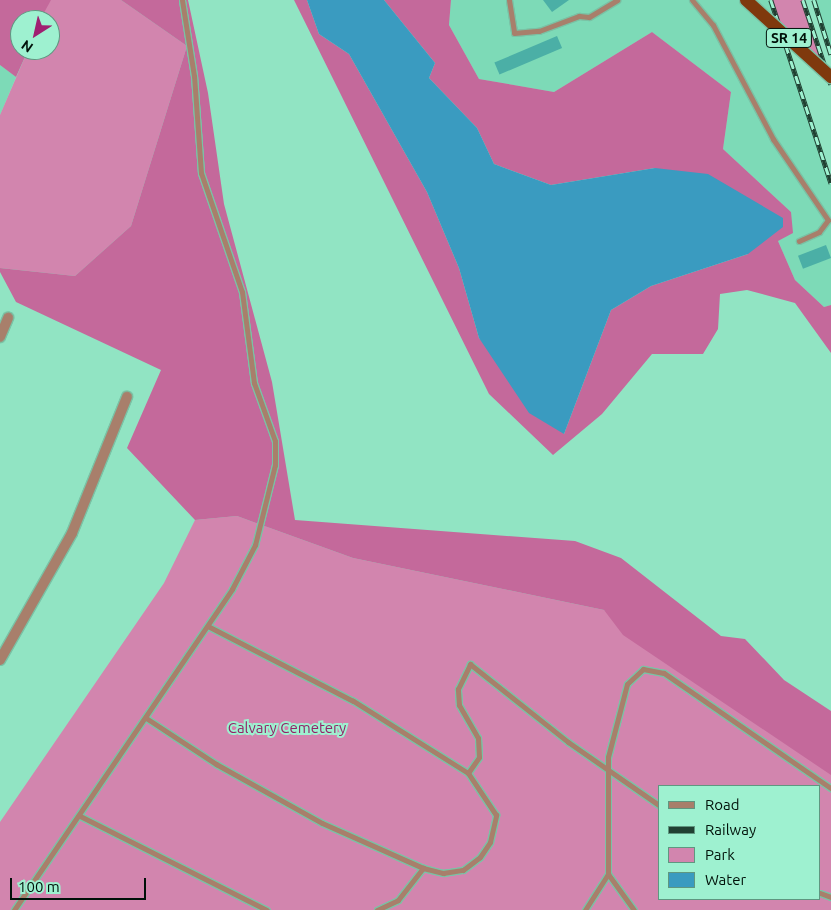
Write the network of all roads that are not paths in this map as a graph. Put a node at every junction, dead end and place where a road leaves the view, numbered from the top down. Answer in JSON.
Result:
{"nodes":[{"id":1,"x":182,"y":0,"type":"edge"},
{"id":2,"x":509,"y":0,"type":"edge"},
{"id":3,"x":617,"y":0,"type":"edge"},
{"id":4,"x":692,"y":0,"type":"edge"},
{"id":5,"x":746,"y":0,"type":"edge"},
{"id":6,"x":831,"y":77,"type":"edge"},
{"id":7,"x":799,"y":241,"type":"dead end"},
{"id":8,"x":8,"y":318,"type":"dead end"},
{"id":9,"x":0,"y":337,"type":"edge"},
{"id":10,"x":127,"y":397,"type":"dead end"},
{"id":11,"x":208,"y":626,"type":"junction"},
{"id":12,"x":0,"y":660,"type":"edge"},
{"id":13,"x":146,"y":718,"type":"junction"},
{"id":14,"x":607,"y":772,"type":"junction"},
{"id":15,"x":468,"y":773,"type":"junction"},
{"id":16,"x":831,"y":788,"type":"edge"},
{"id":17,"x":658,"y":805,"type":"edge"},
{"id":18,"x":80,"y":816,"type":"junction"},
{"id":19,"x":423,"y":868,"type":"junction"},
{"id":20,"x":608,"y":874,"type":"junction"},
{"id":21,"x":14,"y":910,"type":"edge"},
{"id":22,"x":267,"y":910,"type":"edge"},
{"id":23,"x":377,"y":910,"type":"edge"},
{"id":24,"x":585,"y":910,"type":"edge"},
{"id":25,"x":634,"y":910,"type":"edge"}],
"edges":[{"from":1,"to":11,"type":"lane"},
{"from":2,"to":3,"type":"lane"},
{"from":4,"to":7,"type":"lane"},
{"from":5,"to":6,"type":"main road","number":"SR 14","bridge":true},
{"from":8,"to":9,"type":"street"},
{"from":10,"to":12,"type":"street"},
{"from":11,"to":13,"type":"lane"},
{"from":11,"to":15,"type":"lane"},
{"from":13,"to":18,"type":"lane"},
{"from":13,"to":19,"type":"lane"},
{"from":14,"to":15,"type":"lane"},
{"from":14,"to":16,"type":"lane"},
{"from":14,"to":17,"type":"lane"},
{"from":14,"to":20,"type":"lane"},
{"from":15,"to":19,"type":"lane"},
{"from":18,"to":21,"type":"lane"},
{"from":18,"to":22,"type":"lane"},
{"from":19,"to":23,"type":"lane"},
{"from":20,"to":24,"type":"lane"},
{"from":20,"to":25,"type":"lane"}]}
